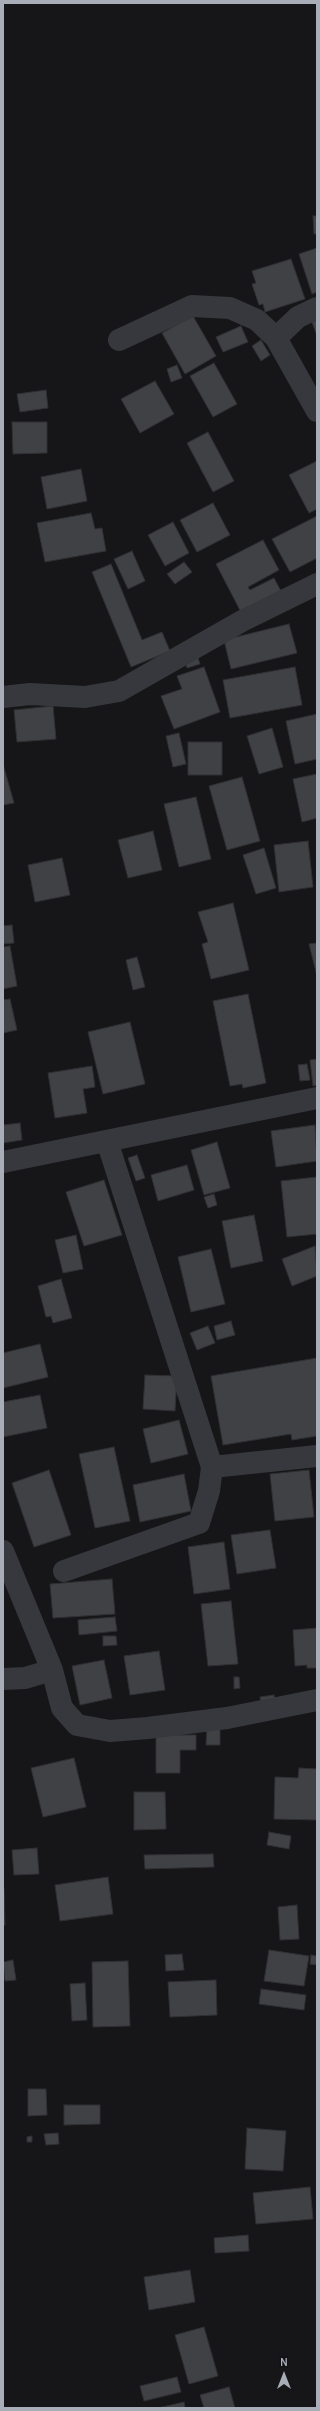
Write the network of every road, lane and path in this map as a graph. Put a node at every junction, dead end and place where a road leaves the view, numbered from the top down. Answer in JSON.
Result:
{"nodes":[{"id":1,"x":317,"y":308,"type":"edge"},
{"id":2,"x":276,"y":338,"type":"junction"},
{"id":3,"x":120,"y":340,"type":"dead end"},
{"id":4,"x":317,"y":411,"type":"edge"},
{"id":5,"x":317,"y":584,"type":"edge"},
{"id":6,"x":3,"y":697,"type":"edge"},
{"id":7,"x":317,"y":1098,"type":"edge"},
{"id":8,"x":107,"y":1141,"type":"junction"},
{"id":9,"x":3,"y":1162,"type":"edge"},
{"id":10,"x":317,"y":1456,"type":"edge"},
{"id":11,"x":212,"y":1467,"type":"junction"},
{"id":12,"x":3,"y":1551,"type":"edge"},
{"id":13,"x":64,"y":1571,"type":"dead end"},
{"id":14,"x":52,"y":1670,"type":"junction"},
{"id":15,"x":3,"y":1679,"type":"edge"},
{"id":16,"x":317,"y":1700,"type":"edge"}],
"edges":[{"from":1,"to":2,"type":"street"},
{"from":2,"to":3,"type":"street"},
{"from":2,"to":4,"type":"street"},
{"from":5,"to":6,"type":"street"},
{"from":7,"to":8,"type":"street"},
{"from":8,"to":9,"type":"street"},
{"from":8,"to":11,"type":"street"},
{"from":10,"to":11,"type":"street"},
{"from":11,"to":13,"type":"street"},
{"from":12,"to":14,"type":"street"},
{"from":14,"to":15,"type":"street"},
{"from":14,"to":16,"type":"street"}]}
